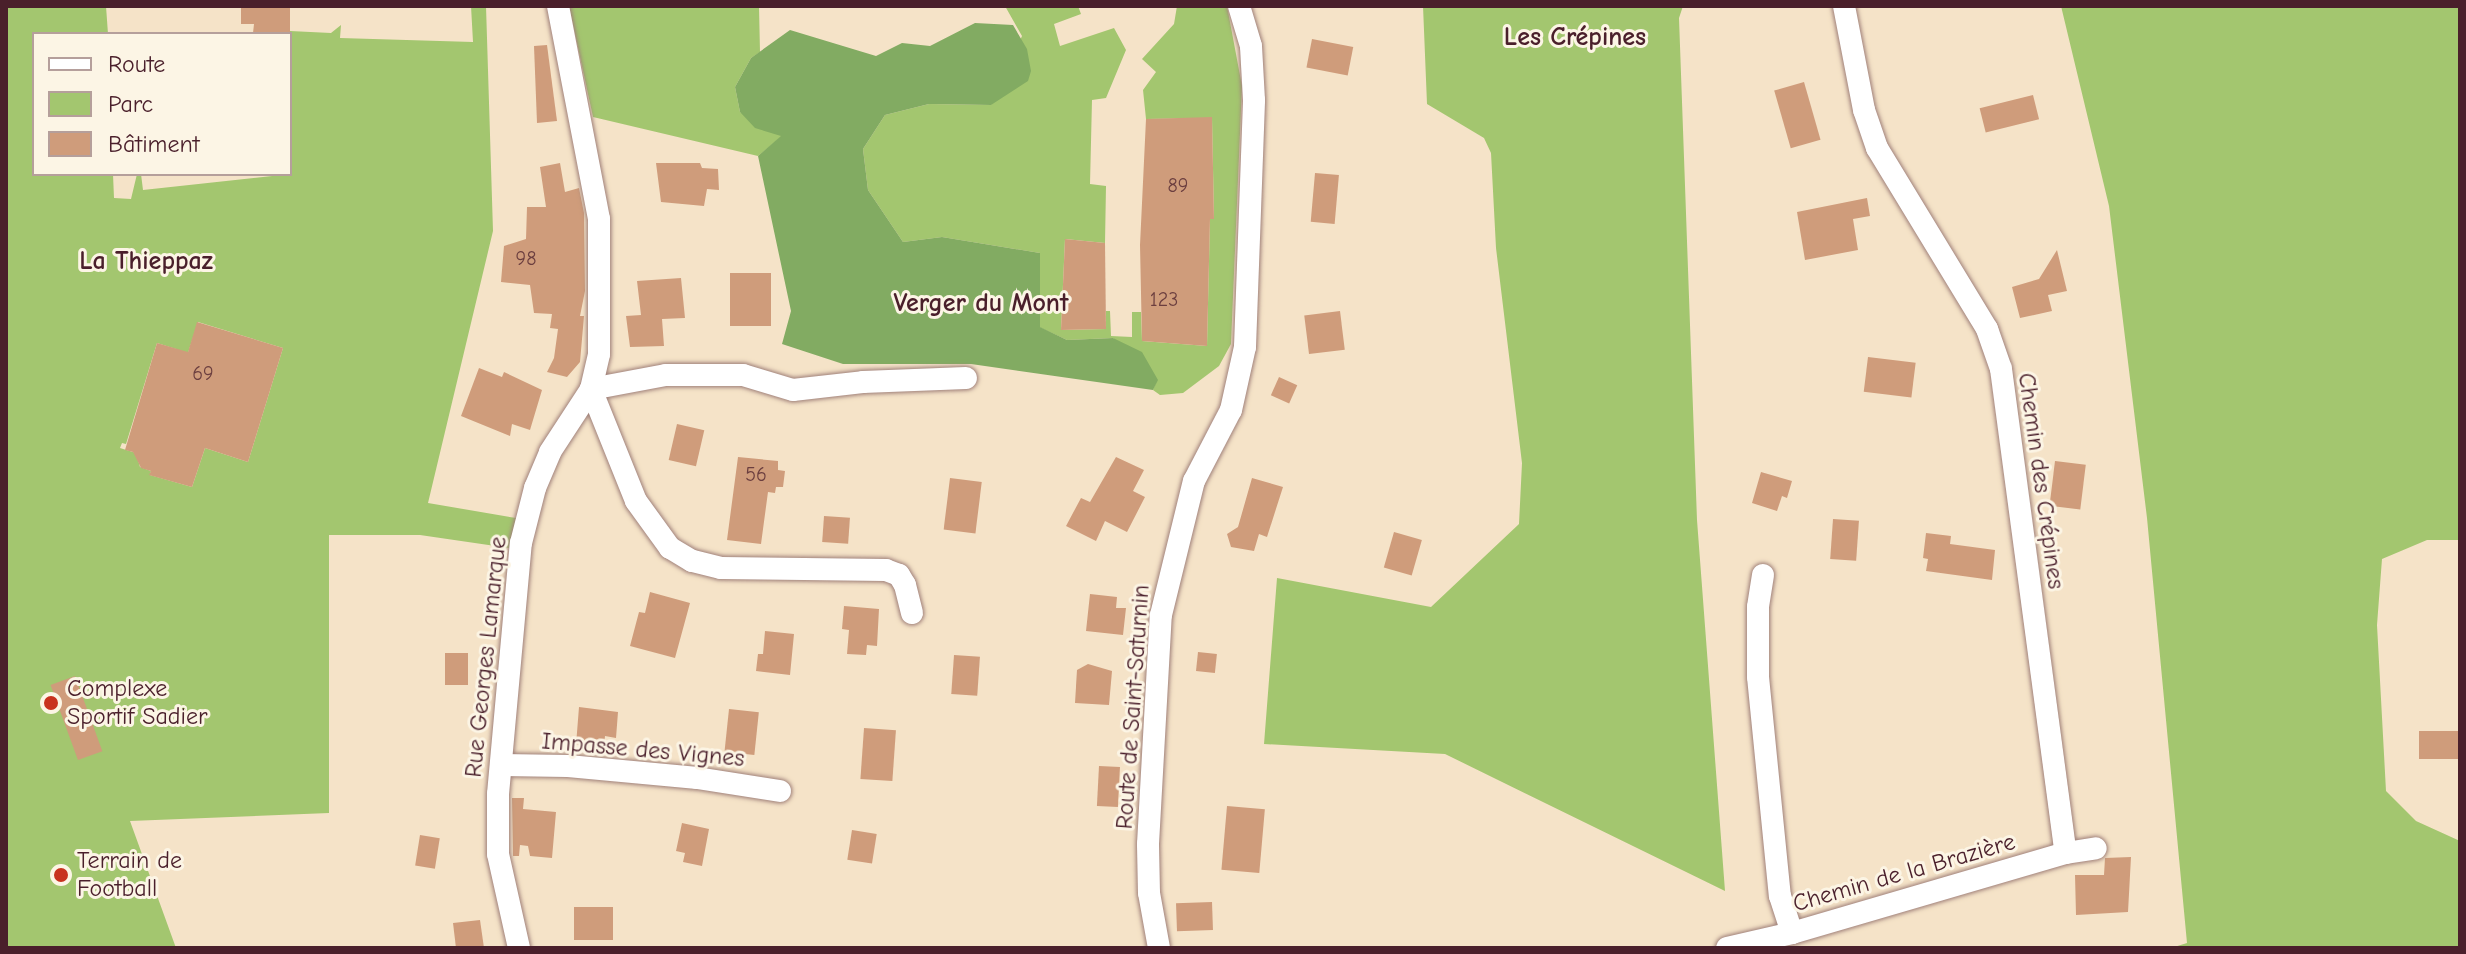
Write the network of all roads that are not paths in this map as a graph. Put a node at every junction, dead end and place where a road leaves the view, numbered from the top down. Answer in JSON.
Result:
{"nodes":[{"id":1,"x":558,"y":6,"type":"edge"},
{"id":2,"x":1239,"y":6,"type":"edge"},
{"id":3,"x":1844,"y":6,"type":"edge"},
{"id":4,"x":966,"y":378,"type":"dead end"},
{"id":5,"x":591,"y":389,"type":"junction"},
{"id":6,"x":1763,"y":575,"type":"dead end"},
{"id":7,"x":912,"y":613,"type":"dead end"},
{"id":8,"x":501,"y":765,"type":"junction"},
{"id":9,"x":780,"y":791,"type":"dead end"},
{"id":10,"x":2096,"y":848,"type":"dead end"},
{"id":11,"x":2066,"y":853,"type":"junction"},
{"id":12,"x":1792,"y":933,"type":"junction"},
{"id":13,"x":519,"y":948,"type":"edge"},
{"id":14,"x":1159,"y":948,"type":"edge"},
{"id":15,"x":1727,"y":948,"type":"edge"}],
"edges":[{"from":1,"to":5,"type":"street","name":"Rue Georges Lamarque"},
{"from":2,"to":14,"type":"street","name":"Route de Saint-Saturnin"},
{"from":3,"to":11,"type":"street","name":"Chemin des Crépines"},
{"from":4,"to":5,"type":"street"},
{"from":5,"to":7,"type":"street"},
{"from":5,"to":8,"type":"street","name":"Rue Georges Lamarque"},
{"from":6,"to":12,"type":"street"},
{"from":8,"to":9,"type":"street","name":"Impasse des Vignes"},
{"from":8,"to":13,"type":"street","name":"Rue Georges Lamarque"},
{"from":10,"to":11,"type":"street","name":"Chemin de la Brazière"},
{"from":11,"to":12,"type":"street","name":"Chemin de la Brazière"},
{"from":12,"to":15,"type":"street","name":"Chemin de la Brazière"}]}
